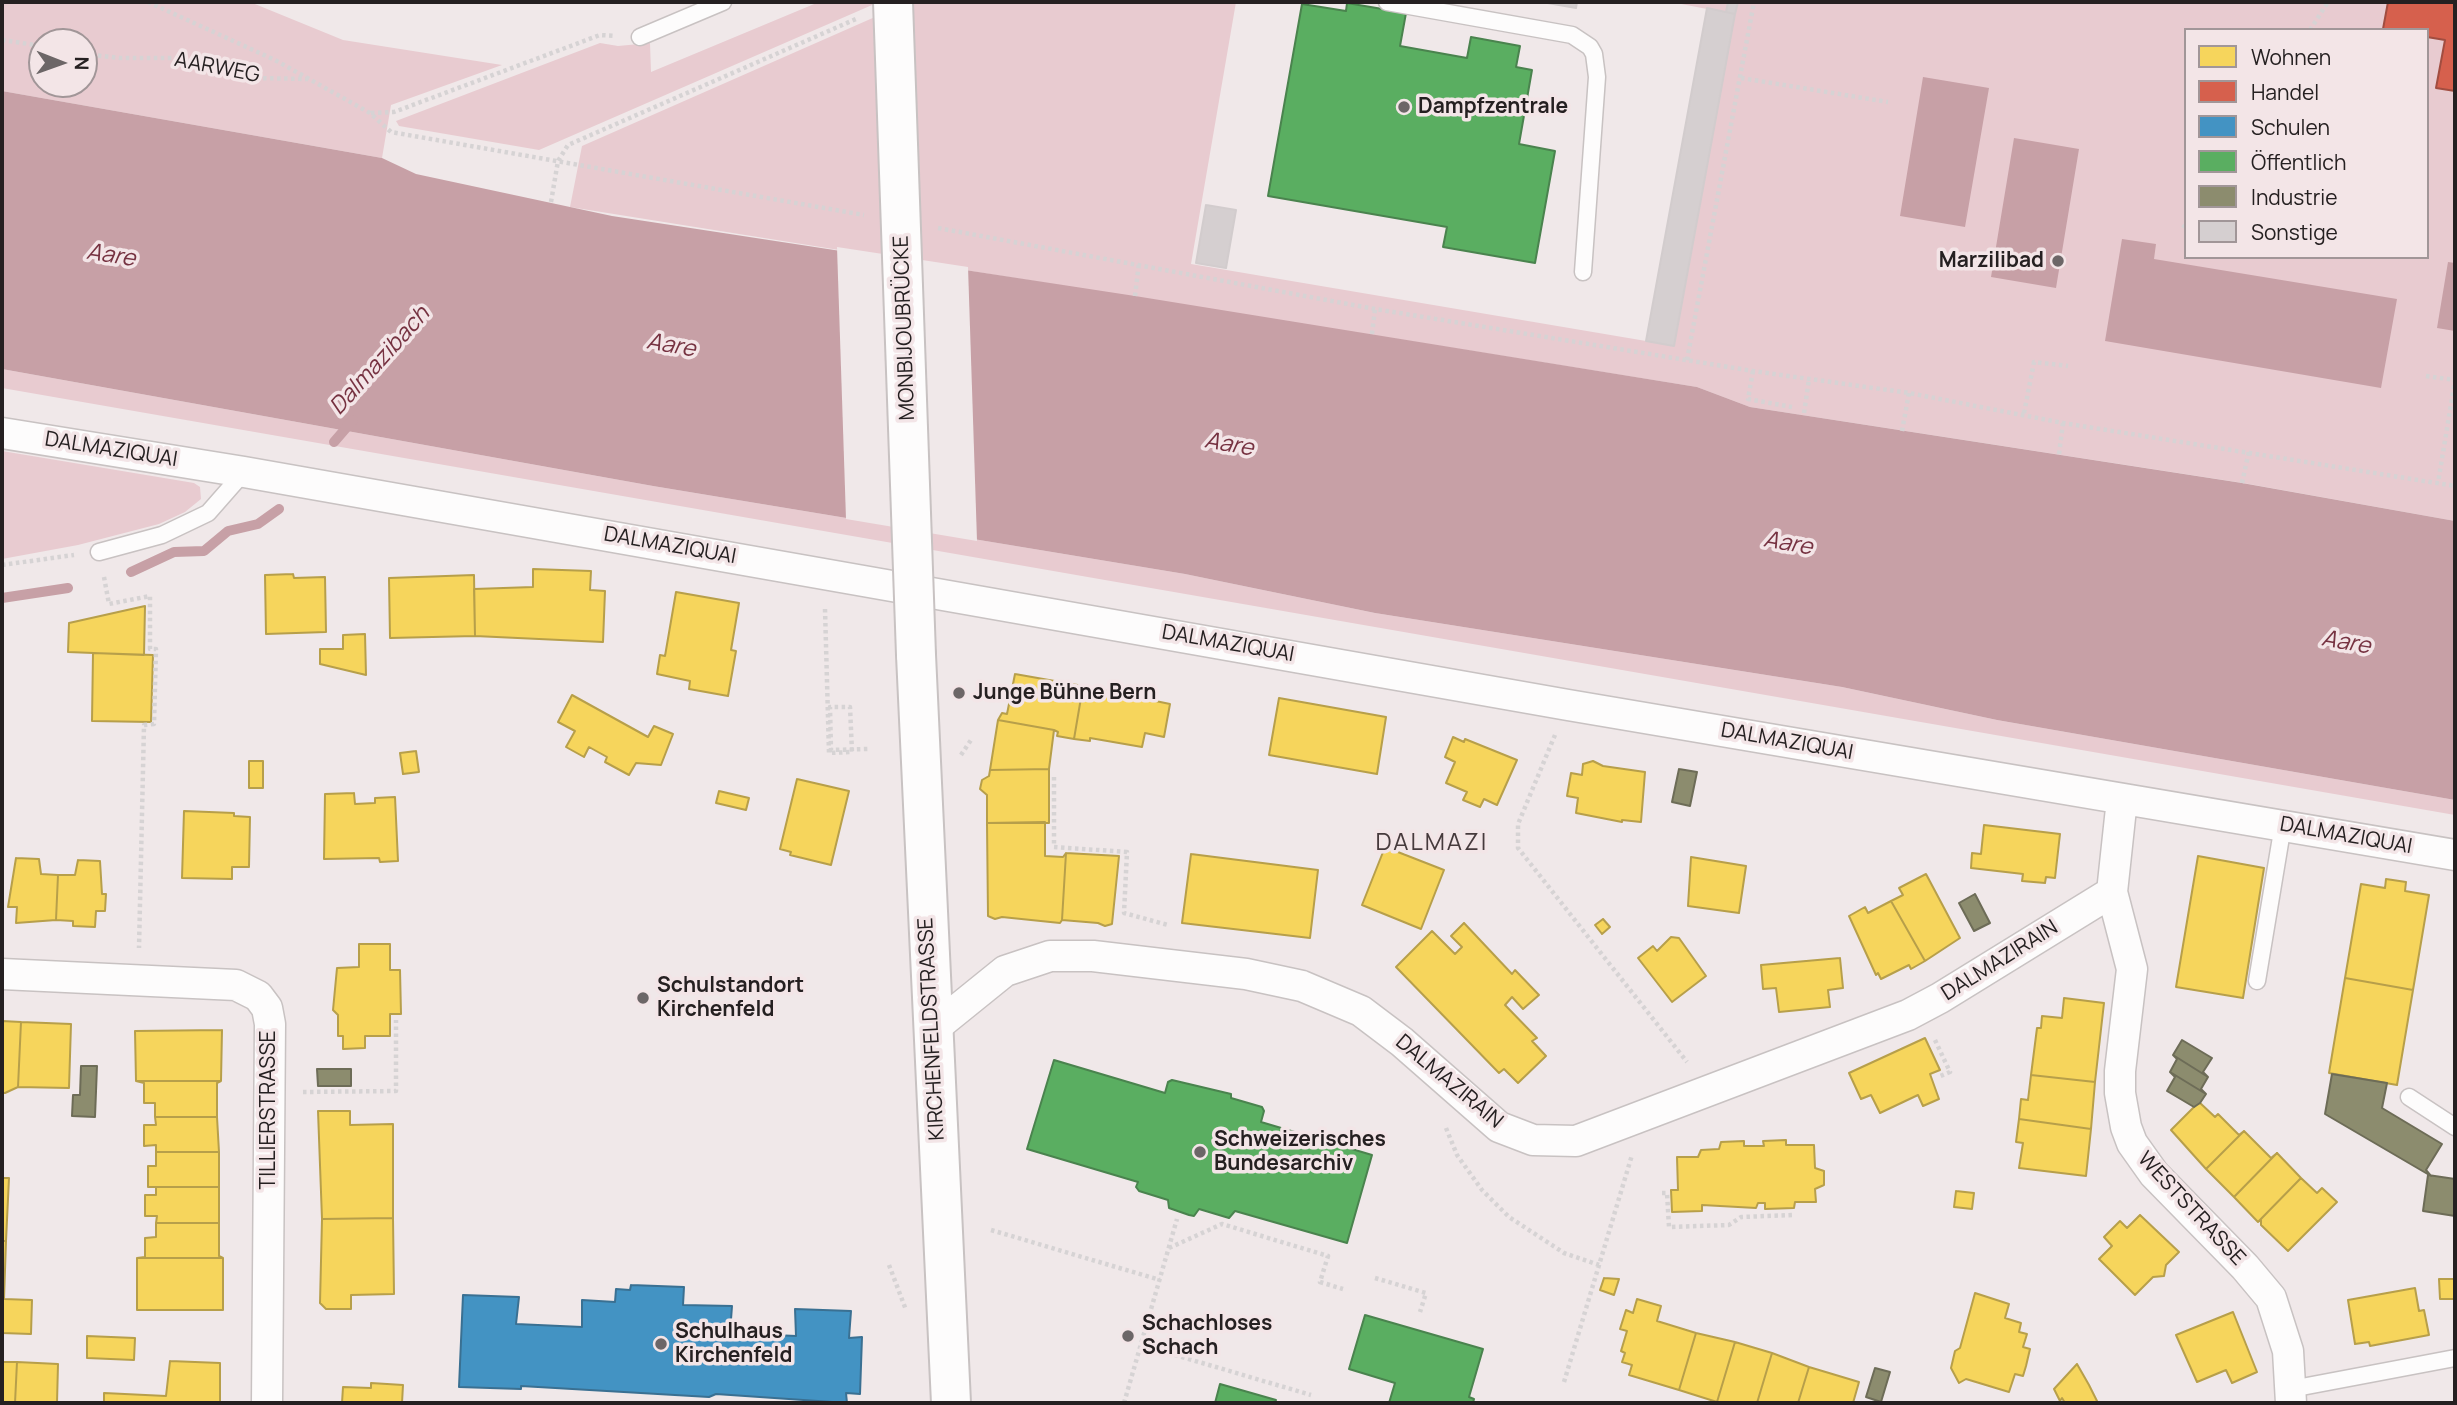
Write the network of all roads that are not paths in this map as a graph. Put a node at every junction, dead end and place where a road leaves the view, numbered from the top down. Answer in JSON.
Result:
{"nodes":[{"id":1,"x":723,"y":2,"type":"edge"},
{"id":2,"x":893,"y":2,"type":"edge"},
{"id":3,"x":1387,"y":2,"type":"edge"},
{"id":4,"x":640,"y":37,"type":"road end"},
{"id":5,"x":1583,"y":272,"type":"dead end"},
{"id":6,"x":2,"y":433,"type":"edge"},
{"id":7,"x":244,"y":472,"type":"junction"},
{"id":8,"x":99,"y":552,"type":"road end"},
{"id":9,"x":916,"y":655,"type":"joint"},
{"id":10,"x":2122,"y":799,"type":"junction"},
{"id":11,"x":2283,"y":825,"type":"junction"},
{"id":12,"x":2455,"y":855,"type":"edge"},
{"id":13,"x":2112,"y":892,"type":"junction"},
{"id":14,"x":2,"y":974,"type":"edge"},
{"id":15,"x":2258,"y":981,"type":"dead end"},
{"id":16,"x":932,"y":1030,"type":"junction"},
{"id":17,"x":2409,"y":1097,"type":"dead end"},
{"id":18,"x":2455,"y":1127,"type":"edge"},
{"id":19,"x":2455,"y":1358,"type":"edge"},
{"id":20,"x":2291,"y":1396,"type":"edge"},
{"id":21,"x":267,"y":1403,"type":"edge"},
{"id":22,"x":951,"y":1403,"type":"edge"}],
"edges":[{"from":1,"to":4,"type":"lane"},
{"from":2,"to":9,"type":"main road","name":"MONBIJOUBRÜCKE","bridge":true},
{"from":3,"to":5,"type":"lane"},
{"from":6,"to":7,"type":"street","name":"DALMAZIQUAI"},
{"from":7,"to":8,"type":"lane"},
{"from":7,"to":10,"type":"street","name":"DALMAZIQUAI"},
{"from":9,"to":16,"type":"main road","name":"KIRCHENFELDSTRASSE"},
{"from":10,"to":11,"type":"street","name":"DALMAZIQUAI"},
{"from":10,"to":13,"type":"street","name":"WESTSTRASSE"},
{"from":11,"to":12,"type":"street","name":"DALMAZIQUAI"},
{"from":11,"to":15,"type":"lane"},
{"from":13,"to":16,"type":"street","name":"DALMAZIRAIN"},
{"from":13,"to":20,"type":"street","name":"WESTSTRASSE"},
{"from":14,"to":21,"type":"street","name":"TILLIERSTRASSE"},
{"from":16,"to":22,"type":"main road","name":"KIRCHENFELDSTRASSE"},
{"from":17,"to":18,"type":"lane"},
{"from":19,"to":20,"type":"lane"}]}
